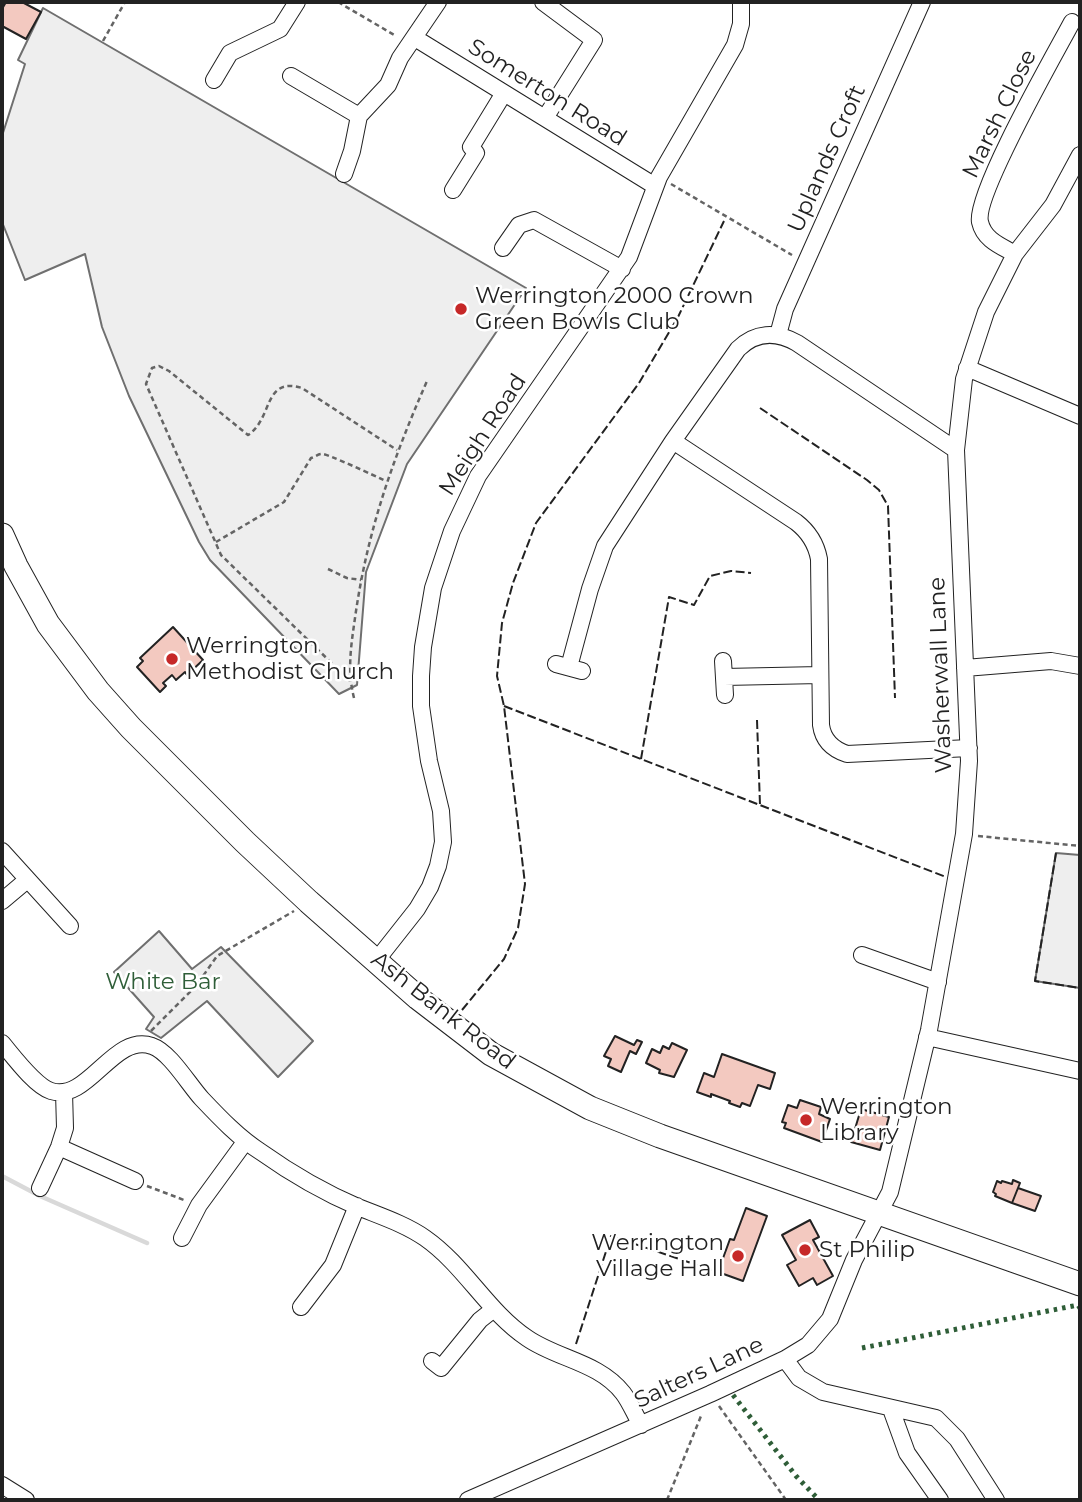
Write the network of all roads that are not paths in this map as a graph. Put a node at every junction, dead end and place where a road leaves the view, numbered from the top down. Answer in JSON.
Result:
{"nodes":[{"id":1,"x":297,"y":2,"type":"edge"},
{"id":2,"x":438,"y":2,"type":"edge"},
{"id":3,"x":543,"y":2,"type":"edge"},
{"id":4,"x":741,"y":2,"type":"edge"},
{"id":5,"x":922,"y":2,"type":"edge"},
{"id":6,"x":1072,"y":22,"type":"dead end"},
{"id":7,"x":413,"y":41,"type":"junction"},
{"id":8,"x":291,"y":76,"type":"dead end"},
{"id":9,"x":214,"y":80,"type":"dead end"},
{"id":10,"x":504,"y":93,"type":"junction"},
{"id":11,"x":359,"y":116,"type":"junction"},
{"id":12,"x":545,"y":118,"type":"junction"},
{"id":13,"x":1078,"y":166,"type":"edge"},
{"id":14,"x":344,"y":174,"type":"dead end"},
{"id":15,"x":657,"y":181,"type":"junction"},
{"id":16,"x":453,"y":190,"type":"dead end"},
{"id":17,"x":503,"y":248,"type":"dead end"},
{"id":18,"x":1015,"y":254,"type":"junction"},
{"id":19,"x":622,"y":269,"type":"junction"},
{"id":20,"x":778,"y":335,"type":"junction"},
{"id":21,"x":967,"y":368,"type":"junction"},
{"id":22,"x":1080,"y":416,"type":"edge"},
{"id":23,"x":673,"y":441,"type":"junction"},
{"id":24,"x":956,"y":450,"type":"junction"},
{"id":25,"x":2,"y":535,"type":"edge"},
{"id":26,"x":1080,"y":666,"type":"edge"},
{"id":27,"x":569,"y":668,"type":"dead end"},
{"id":28,"x":965,"y":668,"type":"junction"},
{"id":29,"x":820,"y":675,"type":"junction"},
{"id":30,"x":724,"y":695,"type":"dead end"},
{"id":31,"x":968,"y":748,"type":"junction"},
{"id":32,"x":2,"y":851,"type":"edge"},
{"id":33,"x":27,"y":880,"type":"junction"},
{"id":34,"x":2,"y":901,"type":"edge"},
{"id":35,"x":70,"y":926,"type":"dead end"},
{"id":36,"x":862,"y":956,"type":"dead end"},
{"id":37,"x":376,"y":961,"type":"junction"},
{"id":38,"x":938,"y":982,"type":"junction"},
{"id":39,"x":927,"y":1037,"type":"junction"},
{"id":40,"x":2,"y":1043,"type":"edge"},
{"id":41,"x":1080,"y":1071,"type":"edge"},
{"id":42,"x":64,"y":1092,"type":"junction"},
{"id":43,"x":246,"y":1142,"type":"junction"},
{"id":44,"x":59,"y":1147,"type":"junction"},
{"id":45,"x":135,"y":1181,"type":"road end"},
{"id":46,"x":40,"y":1188,"type":"dead end"},
{"id":47,"x":357,"y":1206,"type":"junction"},
{"id":48,"x":879,"y":1213,"type":"junction"},
{"id":49,"x":180,"y":1227,"type":"dead end"},
{"id":50,"x":1080,"y":1284,"type":"edge"},
{"id":51,"x":301,"y":1307,"type":"dead end"},
{"id":52,"x":494,"y":1309,"type":"junction"},
{"id":53,"x":785,"y":1359,"type":"junction"},
{"id":54,"x":432,"y":1361,"type":"dead end"},
{"id":55,"x":891,"y":1409,"type":"junction"},
{"id":56,"x":640,"y":1425,"type":"junction"},
{"id":57,"x":2,"y":1485,"type":"edge"},
{"id":58,"x":26,"y":1500,"type":"edge"},
{"id":59,"x":468,"y":1500,"type":"edge"},
{"id":60,"x":940,"y":1500,"type":"edge"},
{"id":61,"x":996,"y":1500,"type":"edge"}],
"edges":[{"from":1,"to":9,"type":"street"},
{"from":2,"to":7,"type":"street"},
{"from":3,"to":12,"type":"street"},
{"from":4,"to":15,"type":"street","name":"Meigh Road"},
{"from":5,"to":20,"type":"street","name":"Uplands Croft"},
{"from":6,"to":18,"type":"street","name":"Marsh Close"},
{"from":7,"to":10,"type":"street","name":"Somerton Road"},
{"from":7,"to":11,"type":"street"},
{"from":8,"to":11,"type":"street"},
{"from":10,"to":12,"type":"street","name":"Somerton Road"},
{"from":10,"to":16,"type":"street"},
{"from":11,"to":14,"type":"street"},
{"from":12,"to":15,"type":"street","name":"Somerton Road"},
{"from":13,"to":18,"type":"street","name":"Washerwall Lane"},
{"from":15,"to":19,"type":"street","name":"Meigh Road"},
{"from":17,"to":19,"type":"street"},
{"from":18,"to":21,"type":"street","name":"Washerwall Lane"},
{"from":19,"to":37,"type":"street","name":"Meigh Road"},
{"from":20,"to":23,"type":"street"},
{"from":20,"to":24,"type":"street"},
{"from":21,"to":22,"type":"street"},
{"from":21,"to":24,"type":"street","name":"Washerwall Lane"},
{"from":23,"to":27,"type":"street"},
{"from":23,"to":29,"type":"street"},
{"from":24,"to":28,"type":"street","name":"Washerwall Lane"},
{"from":25,"to":37,"type":"highway","name":"Ash Bank Road"},
{"from":26,"to":28,"type":"street"},
{"from":28,"to":31,"type":"street","name":"Washerwall Lane"},
{"from":29,"to":30,"type":"street"},
{"from":29,"to":31,"type":"street"},
{"from":31,"to":38,"type":"street","name":"Washerwall Lane"},
{"from":32,"to":33,"type":"street"},
{"from":33,"to":34,"type":"street"},
{"from":33,"to":35,"type":"street"},
{"from":36,"to":38,"type":"street"},
{"from":37,"to":48,"type":"highway","name":"Ash Bank Road"},
{"from":38,"to":39,"type":"street","name":"Washerwall Lane"},
{"from":39,"to":41,"type":"street"},
{"from":39,"to":48,"type":"street","name":"Washerwall Lane"},
{"from":40,"to":42,"type":"street"},
{"from":42,"to":43,"type":"street"},
{"from":42,"to":44,"type":"street"},
{"from":43,"to":47,"type":"street"},
{"from":43,"to":49,"type":"street"},
{"from":44,"to":45,"type":"street"},
{"from":44,"to":46,"type":"street"},
{"from":47,"to":51,"type":"street"},
{"from":47,"to":52,"type":"street"},
{"from":48,"to":50,"type":"highway","name":"Ash Bank Road"},
{"from":48,"to":53,"type":"street","name":"Salters Lane"},
{"from":52,"to":54,"type":"street"},
{"from":52,"to":56,"type":"street"},
{"from":53,"to":55,"type":"street"},
{"from":53,"to":56,"type":"street","name":"Salters Lane"},
{"from":55,"to":60,"type":"street"},
{"from":55,"to":61,"type":"street"},
{"from":56,"to":59,"type":"street","name":"Salters Lane"},
{"from":57,"to":58,"type":"street"}]}
